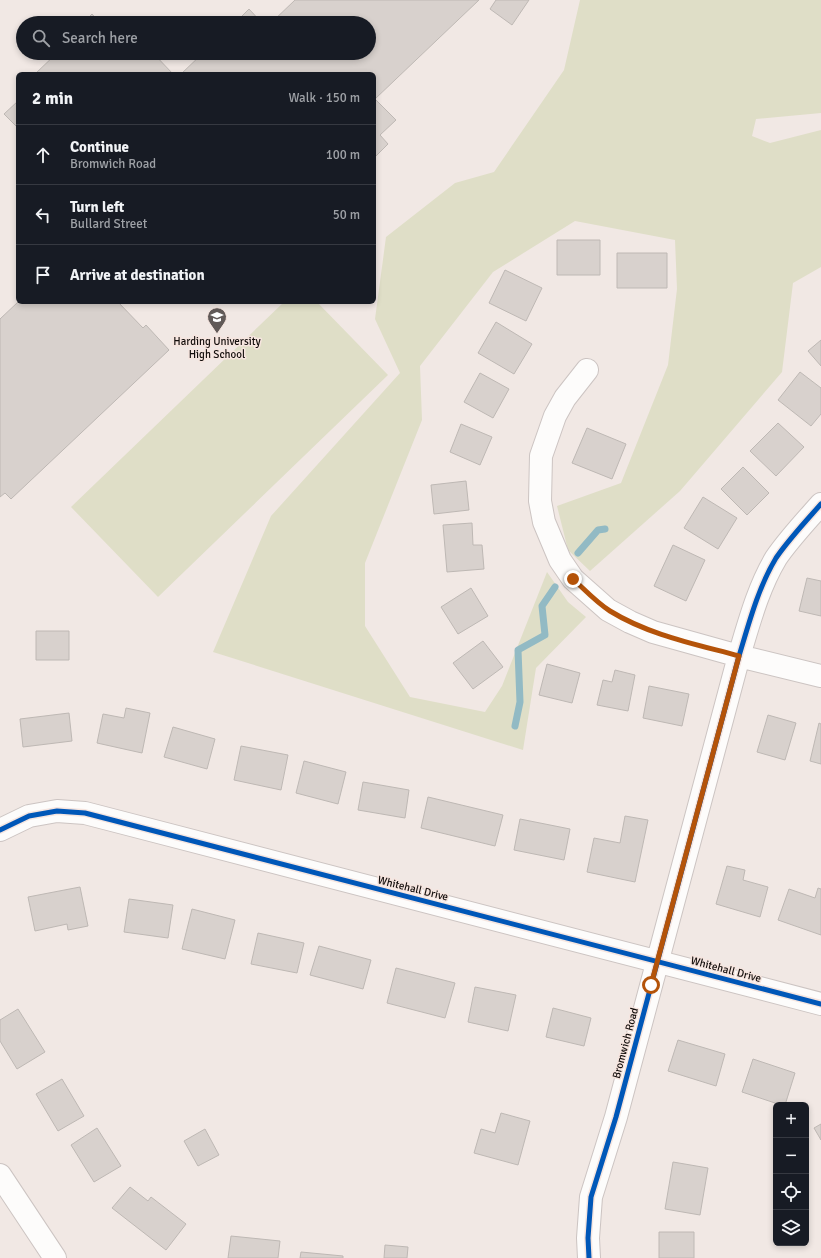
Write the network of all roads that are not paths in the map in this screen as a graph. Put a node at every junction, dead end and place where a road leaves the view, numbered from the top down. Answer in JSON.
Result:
{"nodes":[{"id":1,"x":587,"y":370,"type":"dead end"},
{"id":2,"x":821,"y":504,"type":"edge"},
{"id":3,"x":739,"y":656,"type":"junction"},
{"id":4,"x":821,"y":676,"type":"edge"},
{"id":5,"x":0,"y":830,"type":"edge"},
{"id":6,"x":657,"y":961,"type":"junction"},
{"id":7,"x":821,"y":1004,"type":"edge"},
{"id":8,"x":0,"y":1175,"type":"edge"},
{"id":9,"x":55,"y":1258,"type":"edge"},
{"id":10,"x":589,"y":1258,"type":"edge"}],
"edges":[{"from":1,"to":3,"type":"street"},
{"from":2,"to":3,"type":"street","name":"Bromwich Road"},
{"from":3,"to":4,"type":"street"},
{"from":3,"to":6,"type":"street","name":"Bromwich Road"},
{"from":5,"to":6,"type":"street","name":"Whitehall Drive"},
{"from":6,"to":7,"type":"street","name":"Whitehall Drive"},
{"from":6,"to":10,"type":"street","name":"Bromwich Road"},
{"from":8,"to":9,"type":"street"}]}
